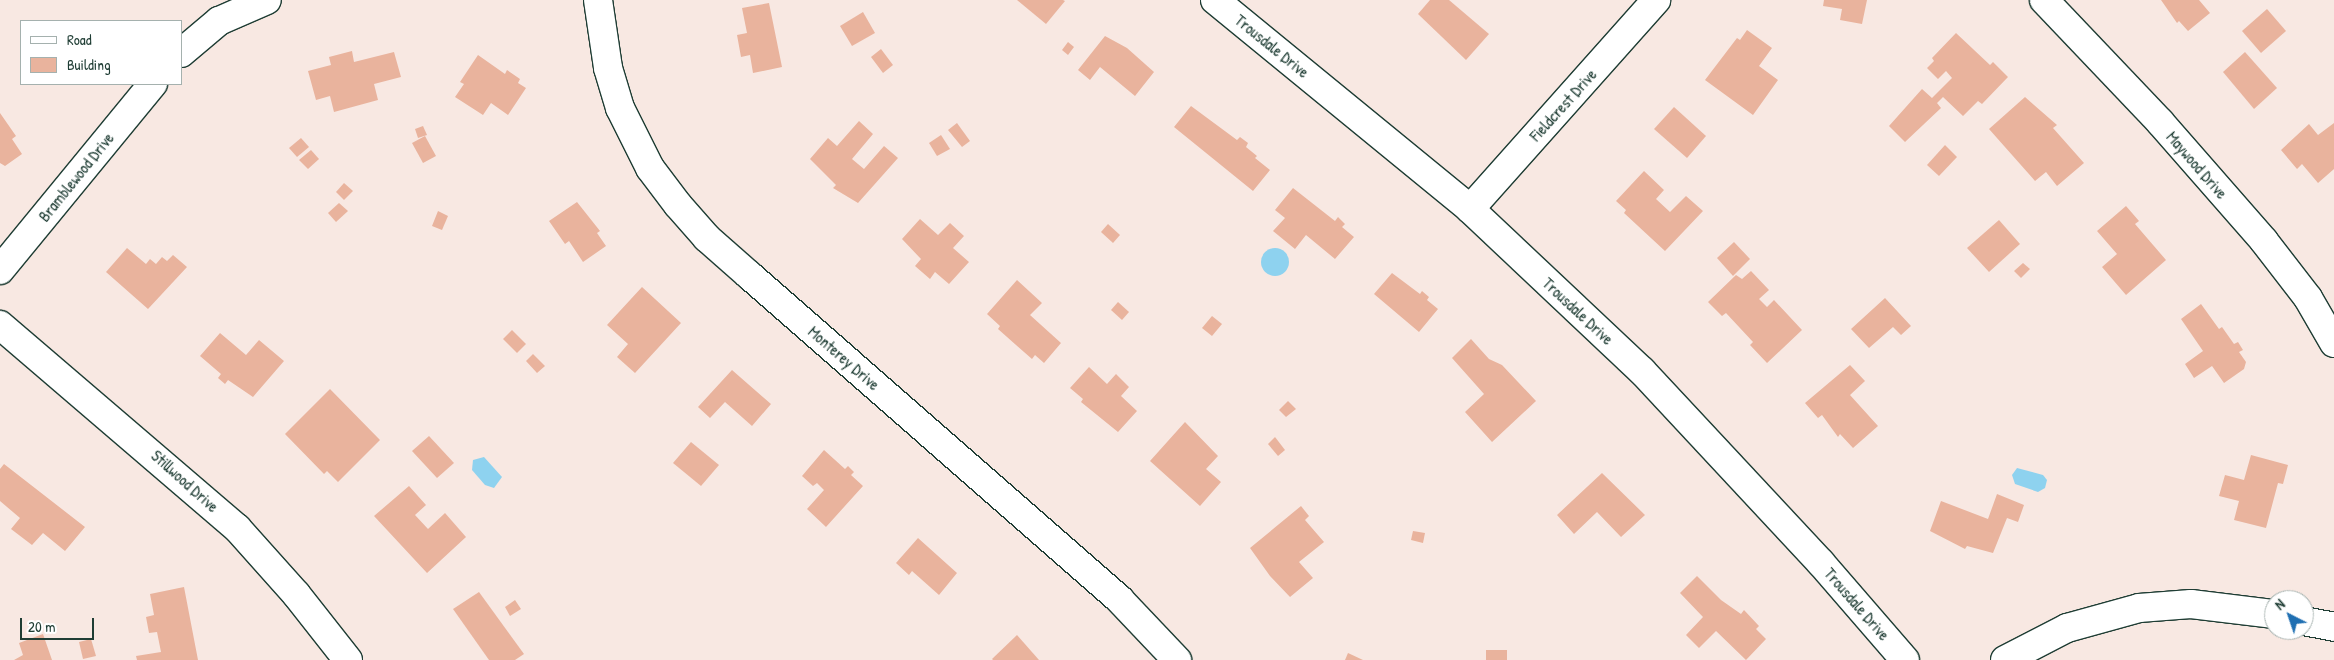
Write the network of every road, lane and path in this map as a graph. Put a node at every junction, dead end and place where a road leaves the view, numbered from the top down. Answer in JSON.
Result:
{"nodes":[{"id":1,"x":267,"y":0,"type":"edge"},
{"id":2,"x":598,"y":0,"type":"edge"},
{"id":3,"x":1215,"y":0,"type":"edge"},
{"id":4,"x":1656,"y":0,"type":"edge"},
{"id":5,"x":2044,"y":0,"type":"edge"},
{"id":6,"x":182,"y":53,"type":"edge"},
{"id":7,"x":152,"y":85,"type":"edge"},
{"id":8,"x":1470,"y":209,"type":"junction"},
{"id":9,"x":0,"y":270,"type":"edge"},
{"id":10,"x":0,"y":325,"type":"edge"},
{"id":11,"x":2334,"y":343,"type":"edge"},
{"id":12,"x":2264,"y":613,"type":"edge"},
{"id":13,"x":2314,"y":622,"type":"edge"},
{"id":14,"x":2334,"y":627,"type":"edge"},
{"id":15,"x":348,"y":660,"type":"edge"},
{"id":16,"x":1177,"y":660,"type":"edge"},
{"id":17,"x":1905,"y":660,"type":"edge"},
{"id":18,"x":2005,"y":660,"type":"edge"}],
"edges":[{"from":1,"to":6,"type":"street"},
{"from":2,"to":16,"type":"street","name":"Monterey Drive"},
{"from":3,"to":8,"type":"street","name":"Trousdale Drive"},
{"from":4,"to":8,"type":"street","name":"Fieldcrest Drive"},
{"from":5,"to":11,"type":"street","name":"Maywood Drive"},
{"from":7,"to":9,"type":"street","name":"Bramblewood Drive"},
{"from":8,"to":17,"type":"street","name":"Trousdale Drive"},
{"from":10,"to":15,"type":"street","name":"Stillwood Drive"},
{"from":12,"to":18,"type":"street"},
{"from":13,"to":14,"type":"street"}]}
